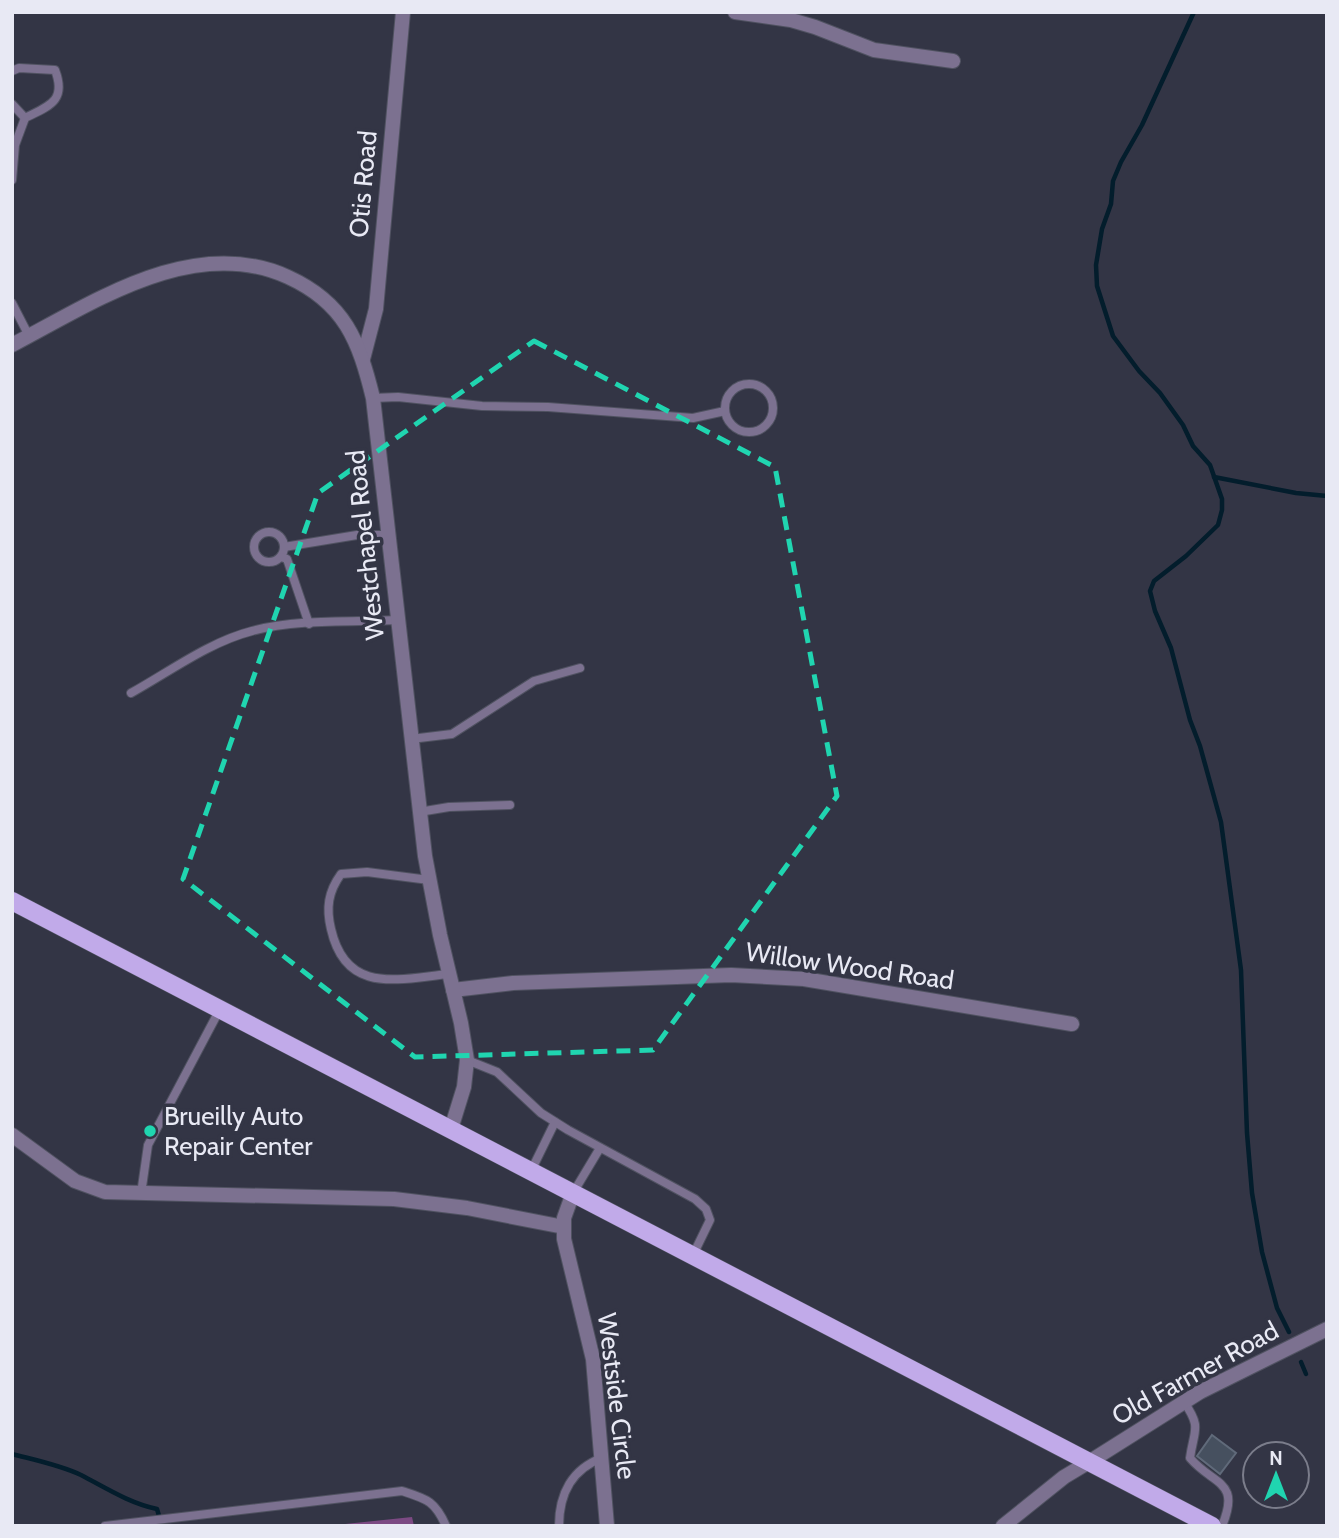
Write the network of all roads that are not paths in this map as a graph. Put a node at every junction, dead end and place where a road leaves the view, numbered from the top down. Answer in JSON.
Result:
{"nodes":[{"id":1,"x":403,"y":12,"type":"edge"},
{"id":2,"x":735,"y":12,"type":"edge"},
{"id":3,"x":953,"y":61,"type":"dead end"},
{"id":4,"x":12,"y":71,"type":"edge"},
{"id":5,"x":12,"y":104,"type":"edge"},
{"id":6,"x":25,"y":118,"type":"junction"},
{"id":7,"x":12,"y":180,"type":"edge"},
{"id":8,"x":12,"y":303,"type":"edge"},
{"id":9,"x":29,"y":337,"type":"junction"},
{"id":10,"x":12,"y":345,"type":"edge"},
{"id":11,"x":363,"y":359,"type":"junction"},
{"id":12,"x":373,"y":398,"type":"junction"},
{"id":13,"x":726,"y":411,"type":"junction"},
{"id":14,"x":388,"y":535,"type":"junction"},
{"id":15,"x":284,"y":547,"type":"junction"},
{"id":16,"x":281,"y":557,"type":"junction"},
{"id":17,"x":398,"y":620,"type":"junction"},
{"id":18,"x":309,"y":624,"type":"junction"},
{"id":19,"x":580,"y":668,"type":"dead end"},
{"id":20,"x":131,"y":693,"type":"dead end"},
{"id":21,"x":411,"y":739,"type":"junction"},
{"id":22,"x":510,"y":805,"type":"dead end"},
{"id":23,"x":419,"y":812,"type":"junction"},
{"id":24,"x":429,"y":880,"type":"junction"},
{"id":25,"x":12,"y":901,"type":"edge"},
{"id":26,"x":449,"y":974,"type":"junction"},
{"id":27,"x":453,"y":990,"type":"junction"},
{"id":28,"x":220,"y":1009,"type":"junction"},
{"id":29,"x":1072,"y":1024,"type":"dead end"},
{"id":30,"x":467,"y":1060,"type":"junction"},
{"id":31,"x":555,"y":1122,"type":"junction"},
{"id":32,"x":451,"y":1129,"type":"junction"},
{"id":33,"x":12,"y":1135,"type":"edge"},
{"id":34,"x":600,"y":1148,"type":"junction"},
{"id":35,"x":531,"y":1171,"type":"junction"},
{"id":36,"x":573,"y":1193,"type":"junction"},
{"id":37,"x":141,"y":1194,"type":"junction"},
{"id":38,"x":564,"y":1227,"type":"junction"},
{"id":39,"x":692,"y":1255,"type":"junction"},
{"id":40,"x":1327,"y":1329,"type":"edge"},
{"id":41,"x":1184,"y":1402,"type":"junction"},
{"id":42,"x":602,"y":1458,"type":"junction"},
{"id":43,"x":1089,"y":1462,"type":"junction"},
{"id":44,"x":105,"y":1526,"type":"edge"},
{"id":45,"x":446,"y":1526,"type":"edge"},
{"id":46,"x":559,"y":1526,"type":"edge"},
{"id":47,"x":607,"y":1526,"type":"edge"},
{"id":48,"x":1003,"y":1526,"type":"edge"},
{"id":49,"x":1212,"y":1526,"type":"edge"},
{"id":50,"x":1222,"y":1526,"type":"edge"}],
"edges":[{"from":1,"to":11,"type":"street","name":"Otis Road"},
{"from":2,"to":3,"type":"street"},
{"from":4,"to":6,"type":"lane"},
{"from":5,"to":6,"type":"lane"},
{"from":6,"to":7,"type":"lane"},
{"from":8,"to":9,"type":"lane"},
{"from":9,"to":10,"type":"street","name":"Westchapel Road"},
{"from":9,"to":11,"type":"street","name":"Westchapel Road"},
{"from":11,"to":12,"type":"street","name":"Westchapel Road"},
{"from":12,"to":13,"type":"lane"},
{"from":12,"to":14,"type":"street","name":"Westchapel Road"},
{"from":13,"to":13,"type":"lane"},
{"from":14,"to":15,"type":"lane"},
{"from":14,"to":17,"type":"street","name":"Westchapel Road"},
{"from":15,"to":16,"type":"lane"},
{"from":15,"to":16,"type":"lane"},
{"from":16,"to":18,"type":"lane"},
{"from":17,"to":18,"type":"lane"},
{"from":17,"to":21,"type":"street","name":"Westchapel Road"},
{"from":18,"to":20,"type":"lane"},
{"from":19,"to":21,"type":"lane"},
{"from":21,"to":23,"type":"street","name":"Westchapel Road"},
{"from":22,"to":23,"type":"lane"},
{"from":23,"to":24,"type":"street","name":"Westchapel Road"},
{"from":24,"to":26,"type":"street","name":"Westchapel Road"},
{"from":24,"to":26,"type":"lane"},
{"from":25,"to":28,"type":"main road"},
{"from":26,"to":27,"type":"street","name":"Westchapel Road"},
{"from":27,"to":29,"type":"street","name":"Willow Wood Road"},
{"from":27,"to":30,"type":"street","name":"Westchapel Road"},
{"from":28,"to":32,"type":"main road"},
{"from":28,"to":37,"type":"lane"},
{"from":30,"to":31,"type":"lane"},
{"from":30,"to":32,"type":"street","name":"Westchapel Road"},
{"from":31,"to":34,"type":"lane"},
{"from":31,"to":35,"type":"lane"},
{"from":32,"to":35,"type":"main road"},
{"from":33,"to":37,"type":"street"},
{"from":34,"to":36,"type":"lane"},
{"from":34,"to":39,"type":"lane"},
{"from":35,"to":36,"type":"main road"},
{"from":36,"to":38,"type":"street","name":"Westside Circle"},
{"from":36,"to":39,"type":"main road"},
{"from":37,"to":38,"type":"street"},
{"from":38,"to":42,"type":"street","name":"Westside Circle"},
{"from":39,"to":43,"type":"main road"},
{"from":40,"to":41,"type":"street","name":"Old Farmer Road"},
{"from":41,"to":43,"type":"street","name":"Old Farmer Road"},
{"from":41,"to":50,"type":"lane"},
{"from":42,"to":46,"type":"lane"},
{"from":42,"to":47,"type":"street","name":"Westside Circle"},
{"from":43,"to":48,"type":"street"},
{"from":43,"to":49,"type":"main road"},
{"from":44,"to":45,"type":"lane"}]}
